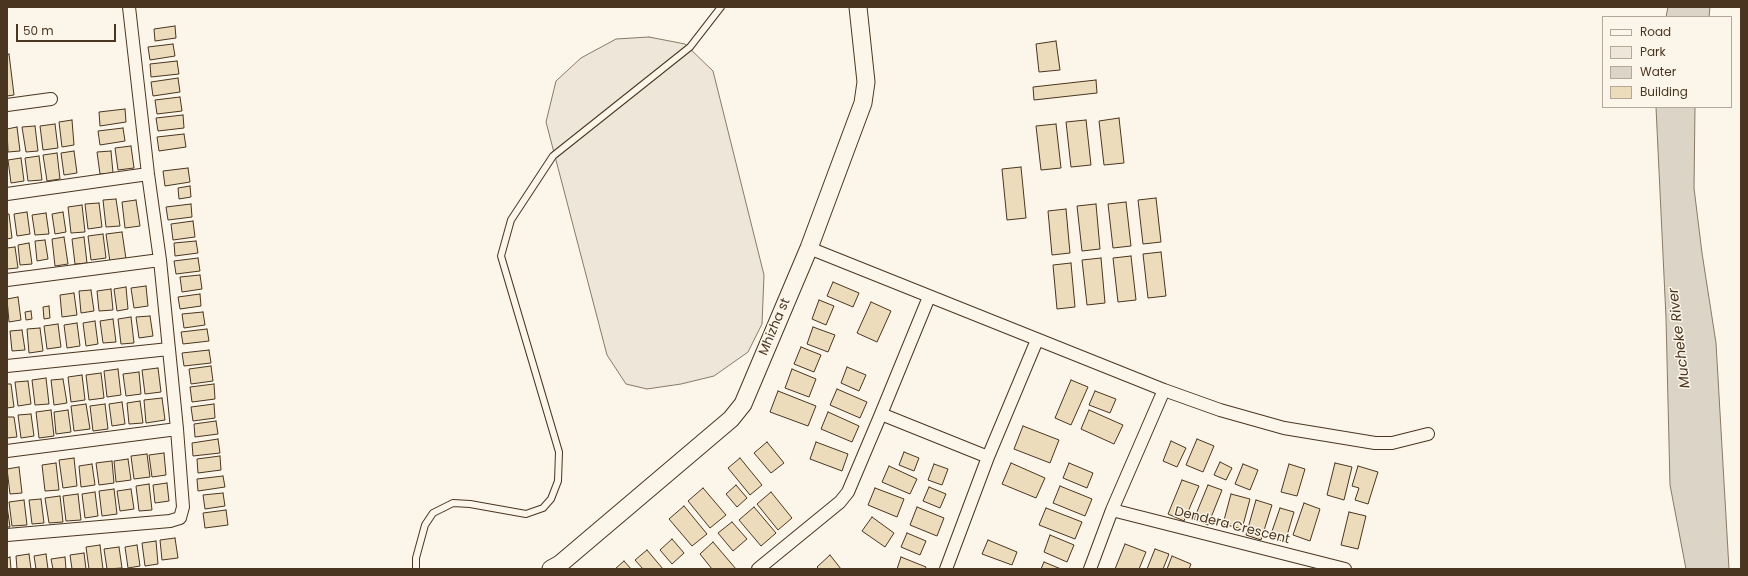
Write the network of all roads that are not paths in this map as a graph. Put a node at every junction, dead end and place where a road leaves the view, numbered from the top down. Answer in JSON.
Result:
{"nodes":[{"id":1,"x":129,"y":7,"type":"edge"},
{"id":2,"x":721,"y":7,"type":"edge"},
{"id":3,"x":860,"y":7,"type":"edge"},
{"id":4,"x":51,"y":99,"type":"dead end"},
{"id":5,"x":7,"y":105,"type":"edge"},
{"id":6,"x":148,"y":174,"type":"junction"},
{"id":7,"x":7,"y":194,"type":"edge"},
{"id":8,"x":809,"y":248,"type":"junction"},
{"id":9,"x":160,"y":260,"type":"junction"},
{"id":10,"x":7,"y":280,"type":"edge"},
{"id":11,"x":929,"y":297,"type":"junction"},
{"id":12,"x":1037,"y":340,"type":"junction"},
{"id":13,"x":169,"y":349,"type":"junction"},
{"id":14,"x":7,"y":366,"type":"edge"},
{"id":15,"x":1164,"y":390,"type":"junction"},
{"id":16,"x":881,"y":414,"type":"junction"},
{"id":17,"x":177,"y":429,"type":"junction"},
{"id":18,"x":1428,"y":434,"type":"dead end"},
{"id":19,"x":7,"y":451,"type":"edge"},
{"id":20,"x":988,"y":457,"type":"junction"},
{"id":21,"x":1112,"y":510,"type":"junction"},
{"id":22,"x":7,"y":535,"type":"edge"},
{"id":23,"x":416,"y":569,"type":"edge"},
{"id":24,"x":551,"y":569,"type":"edge"},
{"id":25,"x":758,"y":569,"type":"edge"},
{"id":26,"x":946,"y":569,"type":"edge"},
{"id":27,"x":1090,"y":569,"type":"edge"},
{"id":28,"x":1345,"y":569,"type":"edge"}],
"edges":[{"from":1,"to":6,"type":"street"},
{"from":2,"to":23,"type":"lane"},
{"from":3,"to":8,"type":"street","name":"Mhizha st"},
{"from":4,"to":5,"type":"street"},
{"from":6,"to":7,"type":"street"},
{"from":6,"to":9,"type":"street"},
{"from":8,"to":11,"type":"street"},
{"from":8,"to":24,"type":"street","name":"Mhizha st"},
{"from":9,"to":10,"type":"street"},
{"from":9,"to":13,"type":"street"},
{"from":11,"to":12,"type":"street"},
{"from":11,"to":16,"type":"street"},
{"from":12,"to":15,"type":"street"},
{"from":12,"to":20,"type":"street"},
{"from":13,"to":14,"type":"street"},
{"from":13,"to":17,"type":"street"},
{"from":15,"to":18,"type":"street"},
{"from":15,"to":21,"type":"street"},
{"from":16,"to":20,"type":"street"},
{"from":16,"to":25,"type":"street"},
{"from":17,"to":19,"type":"street"},
{"from":17,"to":22,"type":"street"},
{"from":20,"to":26,"type":"street"},
{"from":21,"to":27,"type":"street"},
{"from":21,"to":28,"type":"street","name":"Dendera Crescent"}]}
